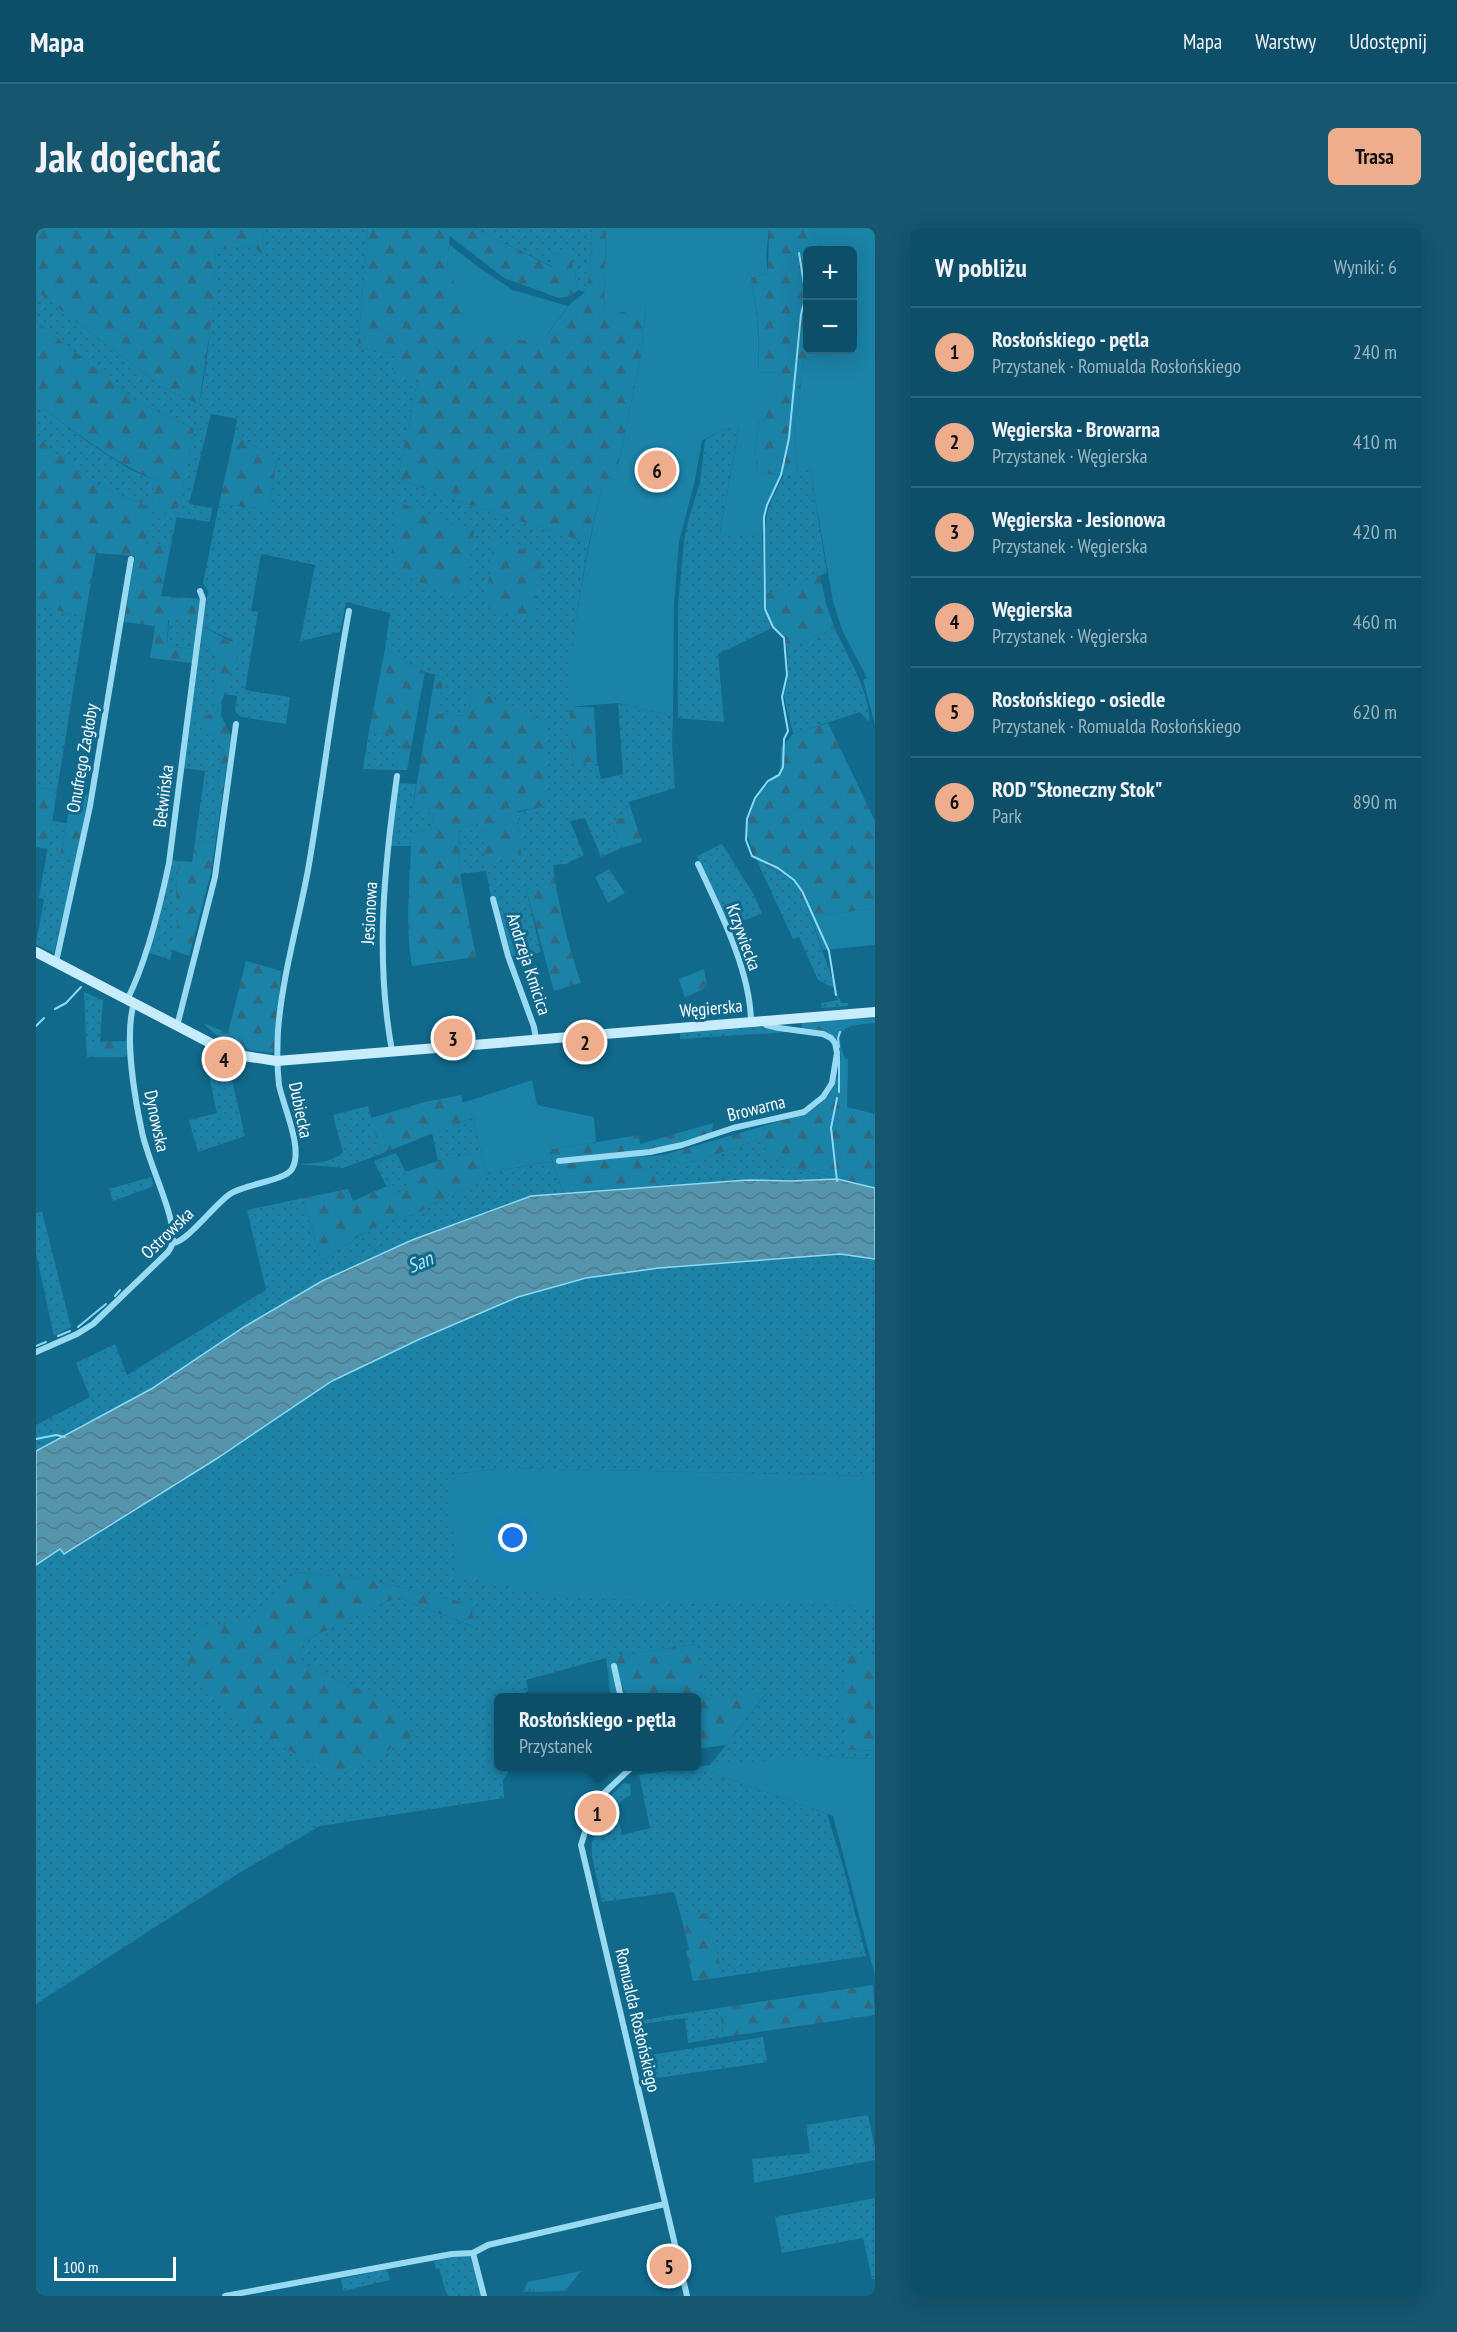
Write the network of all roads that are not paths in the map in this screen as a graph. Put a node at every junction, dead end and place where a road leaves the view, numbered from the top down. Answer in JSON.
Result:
{"nodes":[{"id":1,"x":131,"y":559,"type":"dead end"},
{"id":2,"x":200,"y":591,"type":"dead end"},
{"id":3,"x":349,"y":611,"type":"dead end"},
{"id":4,"x":236,"y":724,"type":"dead end"},
{"id":5,"x":397,"y":776,"type":"dead end"},
{"id":6,"x":698,"y":864,"type":"dead end"},
{"id":7,"x":493,"y":899,"type":"dead end"},
{"id":8,"x":36,"y":952,"type":"edge"},
{"id":9,"x":56,"y":962,"type":"junction"},
{"id":10,"x":131,"y":1002,"type":"junction"},
{"id":11,"x":875,"y":1012,"type":"edge"},
{"id":12,"x":757,"y":1021,"type":"junction"},
{"id":13,"x":177,"y":1026,"type":"junction"},
{"id":14,"x":536,"y":1039,"type":"junction"},
{"id":15,"x":392,"y":1051,"type":"junction"},
{"id":16,"x":277,"y":1060,"type":"junction"},
{"id":17,"x":559,"y":1161,"type":"dead end"},
{"id":18,"x":294,"y":1166,"type":"joint"},
{"id":19,"x":173,"y":1243,"type":"junction"},
{"id":20,"x":36,"y":1352,"type":"edge"},
{"id":21,"x":614,"y":1666,"type":"dead end"},
{"id":22,"x":620,"y":1693,"type":"edge"},
{"id":23,"x":629,"y":1771,"type":"edge"},
{"id":24,"x":665,"y":2204,"type":"junction"},
{"id":25,"x":473,"y":2253,"type":"junction"},
{"id":26,"x":225,"y":2296,"type":"edge"},
{"id":27,"x":484,"y":2296,"type":"edge"},
{"id":28,"x":687,"y":2296,"type":"edge"}],
"edges":[{"from":1,"to":9,"type":"street","name":"Onufrego Zagłoby"},
{"from":2,"to":10,"type":"street","name":"Bełwińska"},
{"from":3,"to":16,"type":"street","name":"Dubiecka"},
{"from":4,"to":13,"type":"street"},
{"from":5,"to":15,"type":"street","name":"Jesionowa"},
{"from":6,"to":12,"type":"street","name":"Krzywiecka"},
{"from":7,"to":14,"type":"street","name":"Andrzeja Kmicica"},
{"from":8,"to":9,"type":"main road","name":"Węgierska"},
{"from":9,"to":10,"type":"main road","name":"Węgierska"},
{"from":10,"to":13,"type":"main road","name":"Węgierska"},
{"from":10,"to":19,"type":"street","name":"Dynowska"},
{"from":11,"to":12,"type":"main road","name":"Węgierska"},
{"from":12,"to":14,"type":"main road","name":"Węgierska"},
{"from":12,"to":17,"type":"street","name":"Browarna"},
{"from":13,"to":16,"type":"main road","name":"Węgierska"},
{"from":14,"to":15,"type":"main road","name":"Węgierska"},
{"from":15,"to":16,"type":"main road","name":"Węgierska"},
{"from":16,"to":18,"type":"street","name":"Dubiecka"},
{"from":18,"to":19,"type":"street","name":"Ostrowska"},
{"from":19,"to":20,"type":"street","name":"Ostrowska"},
{"from":21,"to":22,"type":"street"},
{"from":23,"to":24,"type":"street","name":"Romualda Rosłońskiego"},
{"from":24,"to":25,"type":"street"},
{"from":24,"to":28,"type":"street","name":"Romualda Rosłońskiego"},
{"from":25,"to":26,"type":"street"},
{"from":25,"to":27,"type":"street"}]}
